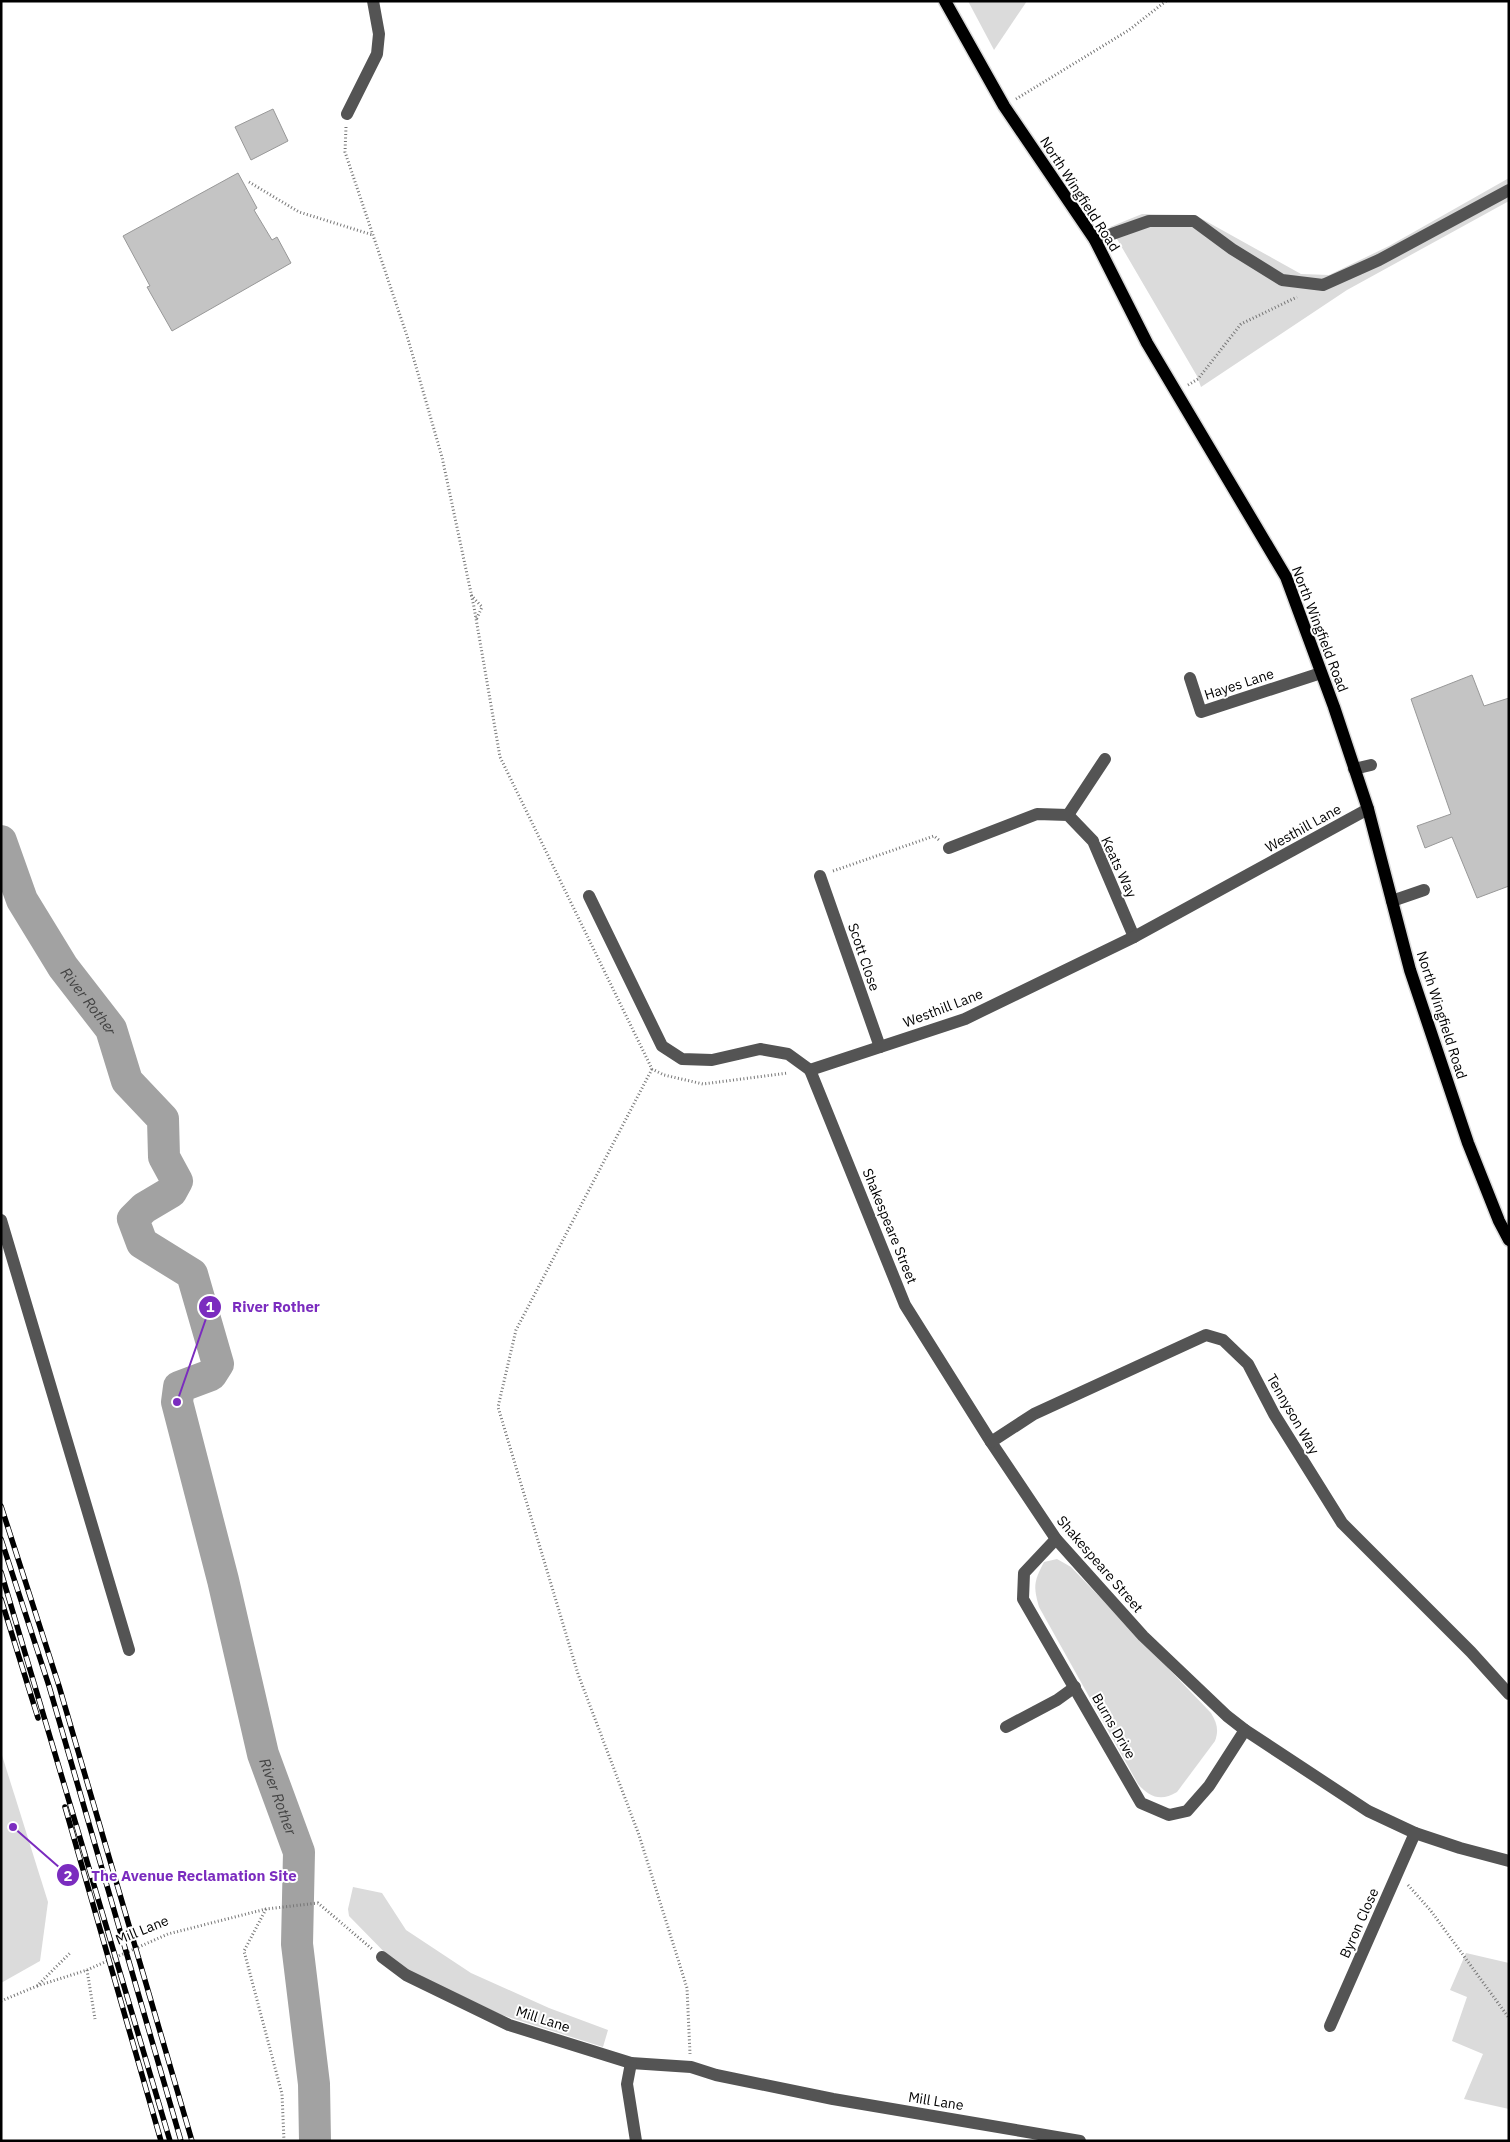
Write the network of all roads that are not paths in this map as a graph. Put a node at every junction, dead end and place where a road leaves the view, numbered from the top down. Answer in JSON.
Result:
{"nodes":[{"id":1,"x":373,"y":1,"type":"edge"},
{"id":2,"x":945,"y":1,"type":"edge"},
{"id":3,"x":347,"y":114,"type":"dead end"},
{"id":4,"x":1509,"y":190,"type":"edge"},
{"id":5,"x":1095,"y":240,"type":"junction"},
{"id":6,"x":1321,"y":673,"type":"junction"},
{"id":7,"x":1190,"y":678,"type":"dead end"},
{"id":8,"x":1105,"y":759,"type":"dead end"},
{"id":9,"x":1371,"y":764,"type":"dead end"},
{"id":10,"x":1354,"y":769,"type":"junction"},
{"id":11,"x":1368,"y":810,"type":"junction"},
{"id":12,"x":1068,"y":815,"type":"junction"},
{"id":13,"x":948,"y":848,"type":"road end"},
{"id":14,"x":820,"y":876,"type":"road end"},
{"id":15,"x":1424,"y":890,"type":"dead end"},
{"id":16,"x":589,"y":896,"type":"dead end"},
{"id":17,"x":1392,"y":901,"type":"junction"},
{"id":18,"x":1134,"y":937,"type":"junction"},
{"id":19,"x":880,"y":1047,"type":"junction"},
{"id":20,"x":810,"y":1070,"type":"junction"},
{"id":21,"x":1,"y":1220,"type":"edge"},
{"id":22,"x":1509,"y":1240,"type":"edge"},
{"id":23,"x":992,"y":1442,"type":"junction"},
{"id":24,"x":1056,"y":1539,"type":"junction"},
{"id":25,"x":129,"y":1650,"type":"dead end"},
{"id":26,"x":1074,"y":1688,"type":"junction"},
{"id":27,"x":1509,"y":1694,"type":"edge"},
{"id":28,"x":1006,"y":1727,"type":"dead end"},
{"id":29,"x":1245,"y":1730,"type":"junction"},
{"id":30,"x":1415,"y":1833,"type":"junction"},
{"id":31,"x":1509,"y":1861,"type":"edge"},
{"id":32,"x":382,"y":1957,"type":"road end"},
{"id":33,"x":1330,"y":2026,"type":"dead end"},
{"id":34,"x":631,"y":2063,"type":"junction"},
{"id":35,"x":636,"y":2141,"type":"edge"},
{"id":36,"x":1080,"y":2141,"type":"edge"}],
"edges":[{"from":1,"to":3,"type":"street"},
{"from":2,"to":5,"type":"main road","name":"North Wingfield Road"},
{"from":4,"to":5,"type":"street"},
{"from":5,"to":6,"type":"main road","name":"North Wingfield Road"},
{"from":6,"to":7,"type":"street","name":"Hayes Lane"},
{"from":6,"to":10,"type":"main road","name":"North Wingfield Road"},
{"from":8,"to":12,"type":"street"},
{"from":9,"to":10,"type":"street"},
{"from":10,"to":11,"type":"main road","name":"North Wingfield Road"},
{"from":11,"to":17,"type":"main road","name":"North Wingfield Road"},
{"from":11,"to":18,"type":"street","name":"Westhill Lane"},
{"from":12,"to":13,"type":"street"},
{"from":12,"to":18,"type":"street","name":"Keats Way"},
{"from":14,"to":19,"type":"street","name":"Scott Close"},
{"from":15,"to":17,"type":"street"},
{"from":16,"to":20,"type":"street"},
{"from":17,"to":22,"type":"main road","name":"North Wingfield Road"},
{"from":18,"to":19,"type":"street","name":"Westhill Lane"},
{"from":19,"to":20,"type":"street","name":"Westhill Lane"},
{"from":20,"to":23,"type":"street","name":"Shakespeare Street"},
{"from":21,"to":25,"type":"street"},
{"from":23,"to":24,"type":"street","name":"Shakespeare Street"},
{"from":23,"to":27,"type":"street","name":"Tennyson Way"},
{"from":24,"to":26,"type":"street","name":"Burns Drive"},
{"from":24,"to":29,"type":"street","name":"Shakespeare Street"},
{"from":26,"to":28,"type":"street"},
{"from":26,"to":29,"type":"street","name":"Burns Drive"},
{"from":29,"to":30,"type":"street","name":"Shakespeare Street"},
{"from":30,"to":31,"type":"street","name":"Shakespeare Street"},
{"from":30,"to":33,"type":"street","name":"Byron Close"},
{"from":32,"to":34,"type":"street","name":"Mill Lane"},
{"from":34,"to":35,"type":"street"},
{"from":34,"to":36,"type":"street","name":"Mill Lane"}]}
